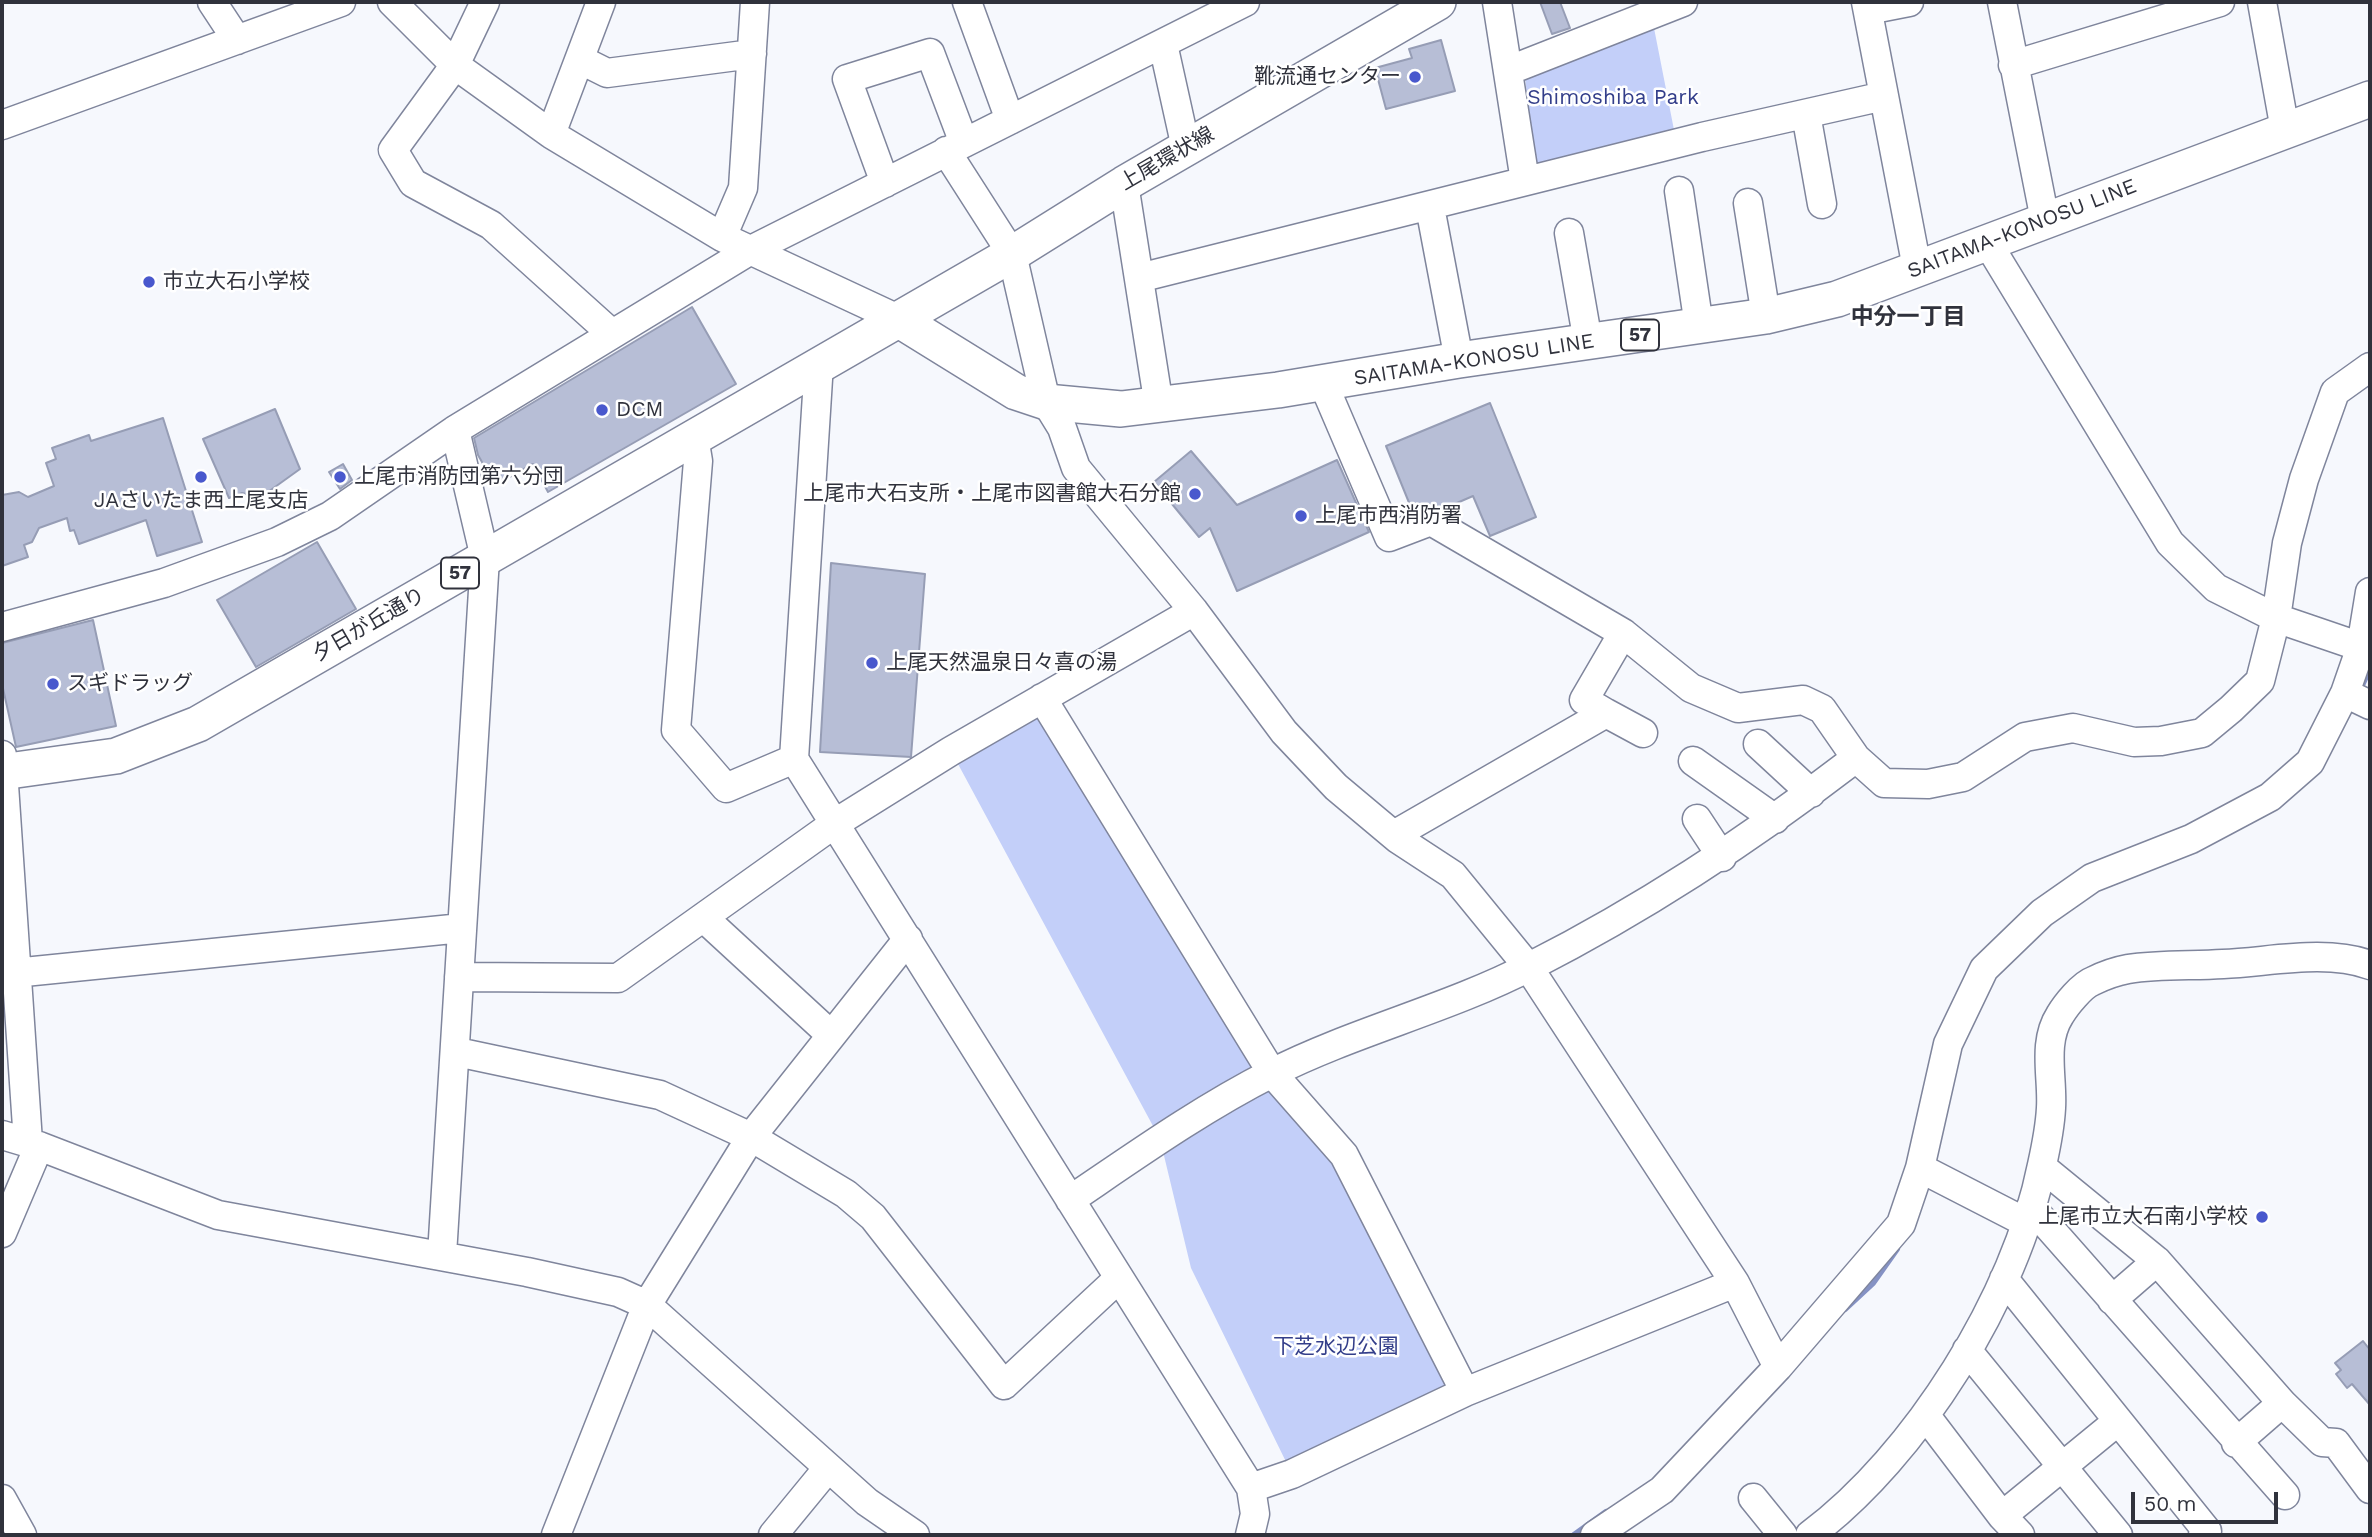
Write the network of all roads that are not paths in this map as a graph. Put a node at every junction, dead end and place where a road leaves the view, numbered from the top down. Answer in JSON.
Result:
{"nodes":[{"id":1,"x":212,"y":2,"type":"edge"},
{"id":2,"x":341,"y":2,"type":"edge"},
{"id":3,"x":392,"y":2,"type":"edge"},
{"id":4,"x":485,"y":2,"type":"edge"},
{"id":5,"x":601,"y":2,"type":"edge"},
{"id":6,"x":755,"y":2,"type":"edge"},
{"id":7,"x":967,"y":2,"type":"edge"},
{"id":8,"x":1245,"y":2,"type":"edge"},
{"id":9,"x":1438,"y":2,"type":"edge"},
{"id":10,"x":1497,"y":2,"type":"edge"},
{"id":11,"x":1683,"y":2,"type":"edge"},
{"id":12,"x":1909,"y":2,"type":"edge"},
{"id":13,"x":2002,"y":2,"type":"edge"},
{"id":14,"x":2220,"y":2,"type":"edge"},
{"id":15,"x":2262,"y":2,"type":"edge"},
{"id":16,"x":1867,"y":6,"type":"edge"},
{"id":17,"x":1198,"y":13,"type":"edge"},
{"id":18,"x":237,"y":40,"type":"junction"},
{"id":19,"x":1163,"y":44,"type":"junction"},
{"id":20,"x":752,"y":54,"type":"junction"},
{"id":21,"x":581,"y":60,"type":"junction"},
{"id":22,"x":455,"y":65,"type":"junction"},
{"id":23,"x":2013,"y":65,"type":"junction"},
{"id":24,"x":1510,"y":70,"type":"junction"},
{"id":25,"x":1884,"y":96,"type":"junction"},
{"id":26,"x":2370,"y":99,"type":"edge"},
{"id":27,"x":1806,"y":114,"type":"junction"},
{"id":28,"x":1010,"y":120,"type":"junction"},
{"id":29,"x":2,"y":125,"type":"edge"},
{"id":30,"x":2285,"y":130,"type":"junction"},
{"id":31,"x":551,"y":135,"type":"junction"},
{"id":32,"x":955,"y":147,"type":"junction"},
{"id":33,"x":1186,"y":148,"type":"junction"},
{"id":34,"x":1525,"y":181,"type":"junction"},
{"id":35,"x":885,"y":183,"type":"junction"},
{"id":36,"x":1124,"y":184,"type":"junction"},
{"id":37,"x":1679,"y":191,"type":"dead end"},
{"id":38,"x":1748,"y":204,"type":"dead end"},
{"id":39,"x":1822,"y":204,"type":"dead end"},
{"id":40,"x":1430,"y":207,"type":"junction"},
{"id":41,"x":2045,"y":220,"type":"junction"},
{"id":42,"x":1569,"y":233,"type":"dead end"},
{"id":43,"x":722,"y":237,"type":"junction"},
{"id":44,"x":1987,"y":242,"type":"junction"},
{"id":45,"x":749,"y":251,"type":"junction"},
{"id":46,"x":1012,"y":254,"type":"junction"},
{"id":47,"x":1917,"y":268,"type":"junction"},
{"id":48,"x":1139,"y":278,"type":"junction"},
{"id":49,"x":1766,"y":316,"type":"junction"},
{"id":50,"x":898,"y":319,"type":"junction"},
{"id":51,"x":1699,"y":326,"type":"junction"},
{"id":52,"x":612,"y":334,"type":"junction"},
{"id":53,"x":1588,"y":342,"type":"junction"},
{"id":54,"x":1459,"y":360,"type":"junction"},
{"id":55,"x":819,"y":363,"type":"junction"},
{"id":56,"x":2370,"y":367,"type":"edge"},
{"id":57,"x":1323,"y":383,"type":"junction"},
{"id":58,"x":1046,"y":402,"type":"junction"},
{"id":59,"x":1159,"y":406,"type":"junction"},
{"id":60,"x":455,"y":430,"type":"junction"},
{"id":61,"x":694,"y":437,"type":"junction"},
{"id":62,"x":485,"y":558,"type":"junction"},
{"id":63,"x":2370,"y":592,"type":"edge"},
{"id":64,"x":1194,"y":611,"type":"junction"},
{"id":65,"x":2276,"y":618,"type":"junction"},
{"id":66,"x":2,"y":627,"type":"edge"},
{"id":67,"x":1623,"y":633,"type":"junction"},
{"id":68,"x":2361,"y":647,"type":"junction"},
{"id":69,"x":1042,"y":698,"type":"junction"},
{"id":70,"x":2358,"y":699,"type":"edge"},
{"id":71,"x":1606,"y":713,"type":"junction"},
{"id":72,"x":1643,"y":733,"type":"dead end"},
{"id":73,"x":1758,"y":744,"type":"dead end"},
{"id":74,"x":1856,"y":758,"type":"junction"},
{"id":75,"x":794,"y":759,"type":"junction"},
{"id":76,"x":1693,"y":761,"type":"dead end"},
{"id":77,"x":3,"y":766,"type":"edge"},
{"id":78,"x":1811,"y":793,"type":"junction"},
{"id":79,"x":1697,"y":819,"type":"dead end"},
{"id":80,"x":1775,"y":819,"type":"junction"},
{"id":81,"x":834,"y":824,"type":"junction"},
{"id":82,"x":1394,"y":835,"type":"junction"},
{"id":83,"x":1722,"y":857,"type":"junction"},
{"id":84,"x":705,"y":919,"type":"junction"},
{"id":85,"x":462,"y":928,"type":"junction"},
{"id":86,"x":908,"y":939,"type":"junction"},
{"id":87,"x":2370,"y":965,"type":"edge"},
{"id":88,"x":1529,"y":968,"type":"junction"},
{"id":89,"x":15,"y":973,"type":"junction"},
{"id":90,"x":459,"y":977,"type":"junction"},
{"id":91,"x":831,"y":1035,"type":"junction"},
{"id":92,"x":457,"y":1052,"type":"junction"},
{"id":93,"x":1272,"y":1073,"type":"junction"},
{"id":94,"x":751,"y":1137,"type":"junction"},
{"id":95,"x":23,"y":1141,"type":"edge"},
{"id":96,"x":2042,"y":1167,"type":"junction"},
{"id":97,"x":1920,"y":1168,"type":"junction"},
{"id":98,"x":1070,"y":1200,"type":"junction"},
{"id":99,"x":2029,"y":1215,"type":"junction"},
{"id":100,"x":2,"y":1233,"type":"edge"},
{"id":101,"x":442,"y":1255,"type":"junction"},
{"id":102,"x":2157,"y":1261,"type":"junction"},
{"id":103,"x":1119,"y":1278,"type":"junction"},
{"id":104,"x":2004,"y":1279,"type":"junction"},
{"id":105,"x":1735,"y":1283,"type":"junction"},
{"id":106,"x":2112,"y":1300,"type":"junction"},
{"id":107,"x":647,"y":1306,"type":"junction"},
{"id":108,"x":1967,"y":1350,"type":"junction"},
{"id":109,"x":1778,"y":1367,"type":"junction"},
{"id":110,"x":1465,"y":1391,"type":"junction"},
{"id":111,"x":2283,"y":1403,"type":"junction"},
{"id":112,"x":1926,"y":1416,"type":"junction"},
{"id":113,"x":2118,"y":1421,"type":"junction"},
{"id":114,"x":2236,"y":1443,"type":"junction"},
{"id":115,"x":2063,"y":1466,"type":"junction"},
{"id":116,"x":828,"y":1468,"type":"junction"},
{"id":117,"x":1251,"y":1488,"type":"junction"},
{"id":118,"x":2370,"y":1489,"type":"edge"},
{"id":119,"x":2285,"y":1495,"type":"dead end"},
{"id":120,"x":1753,"y":1497,"type":"dead end"},
{"id":121,"x":2,"y":1499,"type":"edge"},
{"id":122,"x":2011,"y":1526,"type":"edge"},
{"id":123,"x":22,"y":1535,"type":"edge"},
{"id":124,"x":556,"y":1535,"type":"edge"},
{"id":125,"x":773,"y":1535,"type":"edge"},
{"id":126,"x":915,"y":1535,"type":"edge"},
{"id":127,"x":1250,"y":1535,"type":"edge"},
{"id":128,"x":1595,"y":1535,"type":"edge"},
{"id":129,"x":1783,"y":1535,"type":"edge"},
{"id":130,"x":1810,"y":1535,"type":"edge"},
{"id":131,"x":2118,"y":1535,"type":"edge"},
{"id":132,"x":2203,"y":1535,"type":"edge"}],
"edges":[{"from":1,"to":18,"type":"street"},
{"from":2,"to":18,"type":"street"},
{"from":3,"to":22,"type":"street"},
{"from":4,"to":22,"type":"street"},
{"from":5,"to":21,"type":"street"},
{"from":6,"to":20,"type":"street"},
{"from":7,"to":28,"type":"street"},
{"from":8,"to":17,"type":"street"},
{"from":9,"to":33,"type":"main road","name":"上尾環状線"},
{"from":10,"to":24,"type":"street"},
{"from":11,"to":24,"type":"street"},
{"from":12,"to":16,"type":"street"},
{"from":13,"to":23,"type":"street"},
{"from":14,"to":23,"type":"street"},
{"from":15,"to":30,"type":"street"},
{"from":16,"to":25,"type":"street"},
{"from":17,"to":19,"type":"street"},
{"from":18,"to":29,"type":"street"},
{"from":19,"to":28,"type":"street"},
{"from":19,"to":33,"type":"street"},
{"from":20,"to":21,"type":"street"},
{"from":20,"to":43,"type":"street"},
{"from":21,"to":31,"type":"street"},
{"from":22,"to":31,"type":"street"},
{"from":22,"to":52,"type":"street"},
{"from":23,"to":41,"type":"street"},
{"from":24,"to":34,"type":"street"},
{"from":25,"to":27,"type":"street"},
{"from":25,"to":47,"type":"street"},
{"from":26,"to":30,"type":"main road","name":"SAITAMA-KONOSU LINE","number":"57"},
{"from":27,"to":34,"type":"street"},
{"from":27,"to":39,"type":"street"},
{"from":28,"to":32,"type":"street"},
{"from":30,"to":41,"type":"main road","name":"SAITAMA-KONOSU LINE","number":"57"},
{"from":31,"to":43,"type":"street"},
{"from":32,"to":35,"type":"street"},
{"from":32,"to":35,"type":"street"},
{"from":32,"to":46,"type":"street"},
{"from":33,"to":36,"type":"main road","name":"上尾環状線"},
{"from":34,"to":40,"type":"street"},
{"from":35,"to":45,"type":"street"},
{"from":36,"to":46,"type":"main road","name":"上尾環状線"},
{"from":36,"to":48,"type":"street"},
{"from":37,"to":51,"type":"street"},
{"from":38,"to":49,"type":"street"},
{"from":40,"to":48,"type":"street"},
{"from":40,"to":54,"type":"street"},
{"from":41,"to":44,"type":"main road","name":"SAITAMA-KONOSU LINE","number":"57"},
{"from":42,"to":53,"type":"street"},
{"from":43,"to":45,"type":"street"},
{"from":44,"to":47,"type":"main road","name":"SAITAMA-KONOSU LINE","number":"57"},
{"from":44,"to":65,"type":"street"},
{"from":45,"to":50,"type":"street"},
{"from":45,"to":52,"type":"street"},
{"from":46,"to":50,"type":"main road","name":"上尾環状線"},
{"from":46,"to":58,"type":"street"},
{"from":47,"to":49,"type":"main road","name":"SAITAMA-KONOSU LINE","number":"57"},
{"from":48,"to":59,"type":"street"},
{"from":49,"to":51,"type":"main road","name":"SAITAMA-KONOSU LINE","number":"57"},
{"from":50,"to":55,"type":"main road","name":"夕日が丘通り","number":"57"},
{"from":50,"to":58,"type":"main road","name":"SAITAMA-KONOSU LINE","number":"57"},
{"from":51,"to":53,"type":"main road","name":"SAITAMA-KONOSU LINE","number":"57"},
{"from":52,"to":60,"type":"street"},
{"from":53,"to":54,"type":"main road","name":"SAITAMA-KONOSU LINE","number":"57"},
{"from":54,"to":57,"type":"main road","name":"SAITAMA-KONOSU LINE","number":"57"},
{"from":55,"to":61,"type":"main road","name":"夕日が丘通り","number":"57"},
{"from":55,"to":75,"type":"street"},
{"from":56,"to":65,"type":"street"},
{"from":57,"to":59,"type":"main road","name":"SAITAMA-KONOSU LINE","number":"57"},
{"from":57,"to":67,"type":"street"},
{"from":58,"to":59,"type":"main road","name":"SAITAMA-KONOSU LINE","number":"57"},
{"from":58,"to":64,"type":"street"},
{"from":60,"to":62,"type":"street"},
{"from":60,"to":66,"type":"street"},
{"from":61,"to":62,"type":"main road","name":"夕日が丘通り","number":"57"},
{"from":61,"to":75,"type":"street"},
{"from":62,"to":77,"type":"main road","name":"夕日が丘通り","number":"57"},
{"from":62,"to":85,"type":"street"},
{"from":63,"to":68,"type":"street"},
{"from":64,"to":69,"type":"street"},
{"from":64,"to":82,"type":"street"},
{"from":65,"to":68,"type":"street"},
{"from":65,"to":74,"type":"street"},
{"from":67,"to":71,"type":"street"},
{"from":67,"to":74,"type":"street"},
{"from":68,"to":70,"type":"street"},
{"from":69,"to":81,"type":"street"},
{"from":69,"to":93,"type":"street"},
{"from":70,"to":97,"type":"street"},
{"from":71,"to":72,"type":"street"},
{"from":71,"to":82,"type":"street"},
{"from":73,"to":78,"type":"street"},
{"from":74,"to":78,"type":"street"},
{"from":75,"to":81,"type":"street"},
{"from":76,"to":80,"type":"street"},
{"from":77,"to":89,"type":"street"},
{"from":78,"to":80,"type":"street"},
{"from":79,"to":83,"type":"street"},
{"from":80,"to":83,"type":"street"},
{"from":81,"to":84,"type":"street"},
{"from":81,"to":86,"type":"street"},
{"from":82,"to":88,"type":"street"},
{"from":83,"to":88,"type":"street"},
{"from":84,"to":90,"type":"street"},
{"from":84,"to":91,"type":"street"},
{"from":85,"to":89,"type":"street"},
{"from":85,"to":90,"type":"street"},
{"from":86,"to":91,"type":"street"},
{"from":86,"to":98,"type":"street"},
{"from":87,"to":96,"type":"street"},
{"from":88,"to":93,"type":"street"},
{"from":88,"to":105,"type":"street"},
{"from":89,"to":95,"type":"street"},
{"from":90,"to":92,"type":"street"},
{"from":91,"to":94,"type":"street"},
{"from":92,"to":94,"type":"street"},
{"from":92,"to":101,"type":"street"},
{"from":93,"to":98,"type":"street"},
{"from":93,"to":110,"type":"street"},
{"from":94,"to":103,"type":"street"},
{"from":94,"to":107,"type":"street"},
{"from":95,"to":100,"type":"street"},
{"from":95,"to":101,"type":"street"},
{"from":96,"to":99,"type":"street"},
{"from":96,"to":102,"type":"street"},
{"from":97,"to":99,"type":"street"},
{"from":97,"to":109,"type":"street"},
{"from":98,"to":103,"type":"street"},
{"from":99,"to":104,"type":"street"},
{"from":99,"to":106,"type":"street"},
{"from":101,"to":107,"type":"street"},
{"from":102,"to":106,"type":"street"},
{"from":102,"to":111,"type":"street"},
{"from":103,"to":117,"type":"street"},
{"from":104,"to":108,"type":"street"},
{"from":104,"to":113,"type":"street"},
{"from":105,"to":109,"type":"street"},
{"from":105,"to":110,"type":"street"},
{"from":106,"to":114,"type":"street"},
{"from":107,"to":116,"type":"street"},
{"from":107,"to":124,"type":"street"},
{"from":108,"to":112,"type":"street"},
{"from":108,"to":115,"type":"street"},
{"from":109,"to":128,"type":"street"},
{"from":110,"to":117,"type":"street"},
{"from":111,"to":114,"type":"street"},
{"from":111,"to":118,"type":"street"},
{"from":112,"to":122,"type":"street"},
{"from":112,"to":130,"type":"street"},
{"from":113,"to":115,"type":"street"},
{"from":113,"to":132,"type":"street"},
{"from":114,"to":119,"type":"street"},
{"from":115,"to":122,"type":"street"},
{"from":115,"to":131,"type":"street"},
{"from":116,"to":125,"type":"street"},
{"from":116,"to":126,"type":"street"},
{"from":117,"to":127,"type":"street"},
{"from":120,"to":129,"type":"street"},
{"from":121,"to":123,"type":"street"}]}
